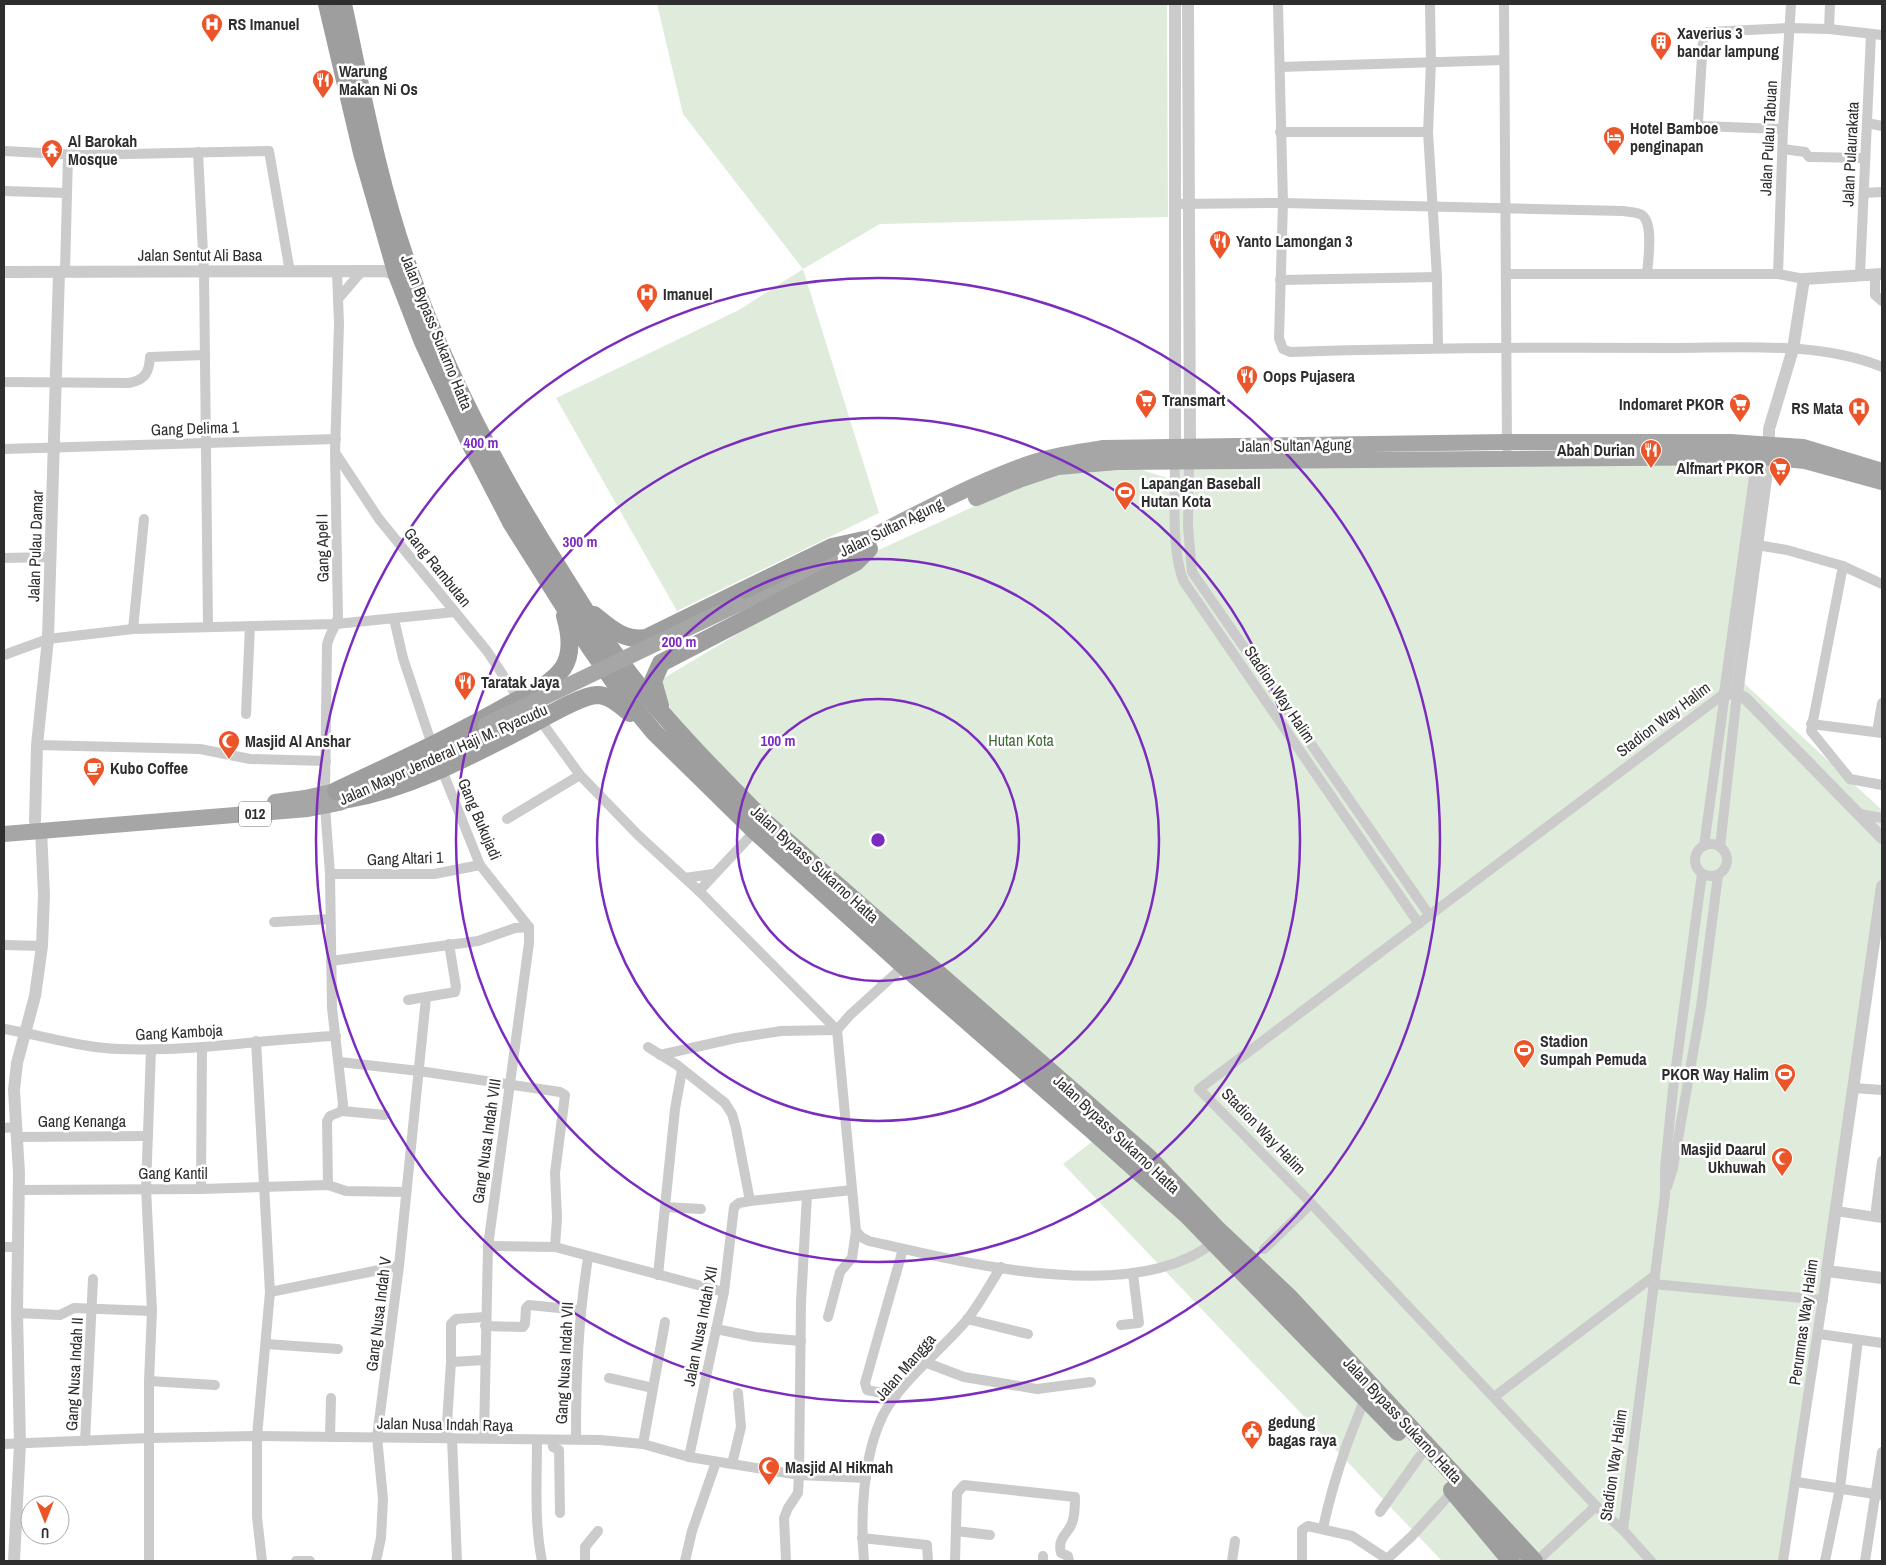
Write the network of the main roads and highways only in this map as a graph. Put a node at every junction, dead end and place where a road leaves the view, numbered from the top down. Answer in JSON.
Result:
{"nodes":[{"id":1,"x":326,"y":4,"type":"edge"},
{"id":2,"x":343,"y":4,"type":"edge"},
{"id":3,"x":1765,"y":446,"type":"junction"},
{"id":4,"x":1882,"y":471,"type":"edge"},
{"id":5,"x":1882,"y":482,"type":"edge"},
{"id":6,"x":867,"y":545,"type":"junction"},
{"id":7,"x":560,"y":601,"type":"junction"},
{"id":8,"x":581,"y":603,"type":"junction"},
{"id":9,"x":740,"y":608,"type":"joint"},
{"id":10,"x":646,"y":638,"type":"junction"},
{"id":11,"x":661,"y":662,"type":"junction"},
{"id":12,"x":538,"y":689,"type":"junction"},
{"id":13,"x":585,"y":698,"type":"junction"},
{"id":14,"x":664,"y":715,"type":"junction"},
{"id":15,"x":654,"y":732,"type":"junction"},
{"id":16,"x":334,"y":798,"type":"junction"},
{"id":17,"x":4,"y":823,"type":"edge"},
{"id":18,"x":38,"y":826,"type":"junction"},
{"id":19,"x":4,"y":834,"type":"edge"},
{"id":20,"x":875,"y":929,"type":"junction"},
{"id":21,"x":1511,"y":1561,"type":"edge"},
{"id":22,"x":1536,"y":1561,"type":"edge"}],
"edges":[{"from":1,"to":7,"type":"highway","name":"Jalan Bypass Sukarno Hatta"},
{"from":2,"to":8,"type":"highway","name":"Jalan Bypass Sukarno Hatta"},
{"from":3,"to":4,"type":"main road","name":"Jalan Sultan Agung"},
{"from":3,"to":5,"type":"main road","name":"Jalan Sultan Agung"},
{"from":3,"to":6,"type":"main road","name":"Jalan Sultan Agung"},
{"from":6,"to":9,"type":"main road","name":"Jalan Sultan Agung"},
{"from":6,"to":10,"type":"highway"},
{"from":6,"to":11,"type":"highway"},
{"from":7,"to":12,"type":"highway"},
{"from":7,"to":15,"type":"highway","name":"Jalan Bypass Sukarno Hatta"},
{"from":8,"to":10,"type":"highway"},
{"from":8,"to":14,"type":"highway","name":"Jalan Bypass Sukarno Hatta"},
{"from":9,"to":16,"type":"main road","name":"Jalan Mayor Jenderal Haji M. Ryacudu","number":"012","bridge":true},
{"from":10,"to":11,"type":"highway"},
{"from":11,"to":14,"type":"highway"},
{"from":12,"to":13,"type":"highway"},
{"from":12,"to":16,"type":"highway"},
{"from":13,"to":15,"type":"highway"},
{"from":13,"to":16,"type":"highway"},
{"from":14,"to":20,"type":"highway","name":"Jalan Bypass Sukarno Hatta"},
{"from":15,"to":20,"type":"highway","name":"Jalan Bypass Sukarno Hatta"},
{"from":16,"to":18,"type":"main road","name":"Jalan Mayor Jenderal Haji M. Ryacudu","number":"012"},
{"from":17,"to":18,"type":"main road","name":"Jalan Mayor Jenderal Haji M. Ryacudu","number":"012"},
{"from":18,"to":19,"type":"main road","name":"Jalan Mayor Jenderal Haji M. Ryacudu","number":"012"},
{"from":20,"to":21,"type":"highway","name":"Jalan Bypass Sukarno Hatta"},
{"from":20,"to":22,"type":"highway","name":"Jalan Bypass Sukarno Hatta"}]}
